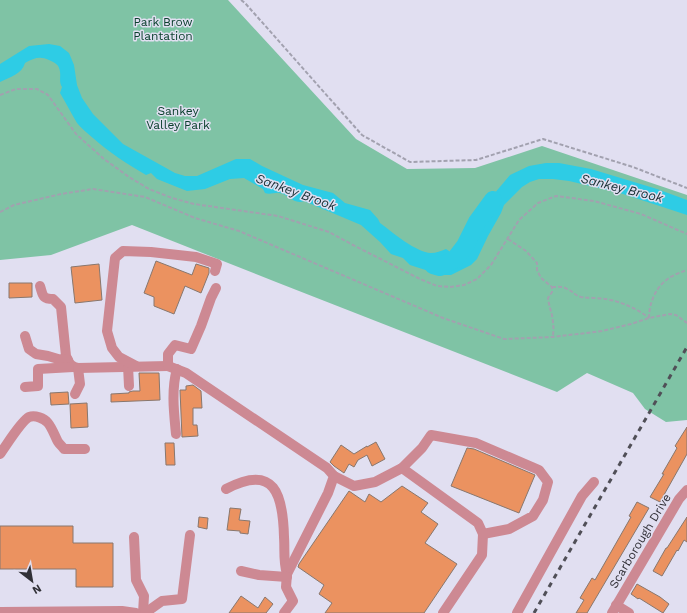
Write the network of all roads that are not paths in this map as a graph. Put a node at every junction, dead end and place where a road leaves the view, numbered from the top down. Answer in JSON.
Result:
{"nodes":[{"id":1,"x":215,"y":271,"type":"dead end"},
{"id":2,"x":40,"y":286,"type":"dead end"},
{"id":3,"x":216,"y":288,"type":"dead end"},
{"id":4,"x":25,"y":336,"type":"dead end"},
{"id":5,"x":73,"y":365,"type":"junction"},
{"id":6,"x":132,"y":366,"type":"junction"},
{"id":7,"x":173,"y":368,"type":"junction"},
{"id":8,"x":129,"y":386,"type":"dead end"},
{"id":9,"x":25,"y":387,"type":"dead end"},
{"id":10,"x":75,"y":394,"type":"dead end"},
{"id":11,"x":176,"y":434,"type":"dead end"},
{"id":12,"x":85,"y":449,"type":"dead end"},
{"id":13,"x":0,"y":454,"type":"edge"},
{"id":14,"x":402,"y":468,"type":"junction"},
{"id":15,"x":334,"y":476,"type":"junction"},
{"id":16,"x":594,"y":482,"type":"dead end"},
{"id":17,"x":226,"y":489,"type":"dead end"},
{"id":18,"x":687,"y":490,"type":"edge"},
{"id":19,"x":483,"y":534,"type":"junction"},
{"id":20,"x":190,"y":535,"type":"dead end"},
{"id":21,"x":134,"y":536,"type":"dead end"},
{"id":22,"x":240,"y":571,"type":"dead end"},
{"id":23,"x":287,"y":575,"type":"junction"},
{"id":24,"x":614,"y":609,"type":"edge"},
{"id":25,"x":0,"y":612,"type":"edge"},
{"id":26,"x":104,"y":612,"type":"edge"},
{"id":27,"x":136,"y":613,"type":"edge"},
{"id":28,"x":144,"y":613,"type":"edge"},
{"id":29,"x":284,"y":613,"type":"edge"},
{"id":30,"x":443,"y":613,"type":"edge"},
{"id":31,"x":517,"y":613,"type":"edge"},
{"id":32,"x":629,"y":613,"type":"edge"}],
"edges":[{"from":1,"to":6,"type":"street"},
{"from":2,"to":5,"type":"street"},
{"from":3,"to":7,"type":"street"},
{"from":4,"to":5,"type":"street"},
{"from":5,"to":6,"type":"street"},
{"from":5,"to":9,"type":"street"},
{"from":5,"to":10,"type":"street"},
{"from":6,"to":7,"type":"street"},
{"from":6,"to":8,"type":"street"},
{"from":7,"to":11,"type":"street"},
{"from":7,"to":15,"type":"street"},
{"from":12,"to":13,"type":"street"},
{"from":14,"to":15,"type":"street"},
{"from":14,"to":19,"type":"street"},
{"from":14,"to":19,"type":"street"},
{"from":15,"to":23,"type":"street"},
{"from":16,"to":31,"type":"street"},
{"from":17,"to":23,"type":"street"},
{"from":18,"to":24,"type":"street","name":"Scarborough Drive"},
{"from":19,"to":30,"type":"street"},
{"from":20,"to":28,"type":"street"},
{"from":21,"to":28,"type":"street"},
{"from":22,"to":23,"type":"street"},
{"from":23,"to":29,"type":"street"},
{"from":24,"to":32,"type":"street","name":"Scarborough Drive"},
{"from":25,"to":26,"type":"street"},
{"from":26,"to":27,"type":"street"}]}
